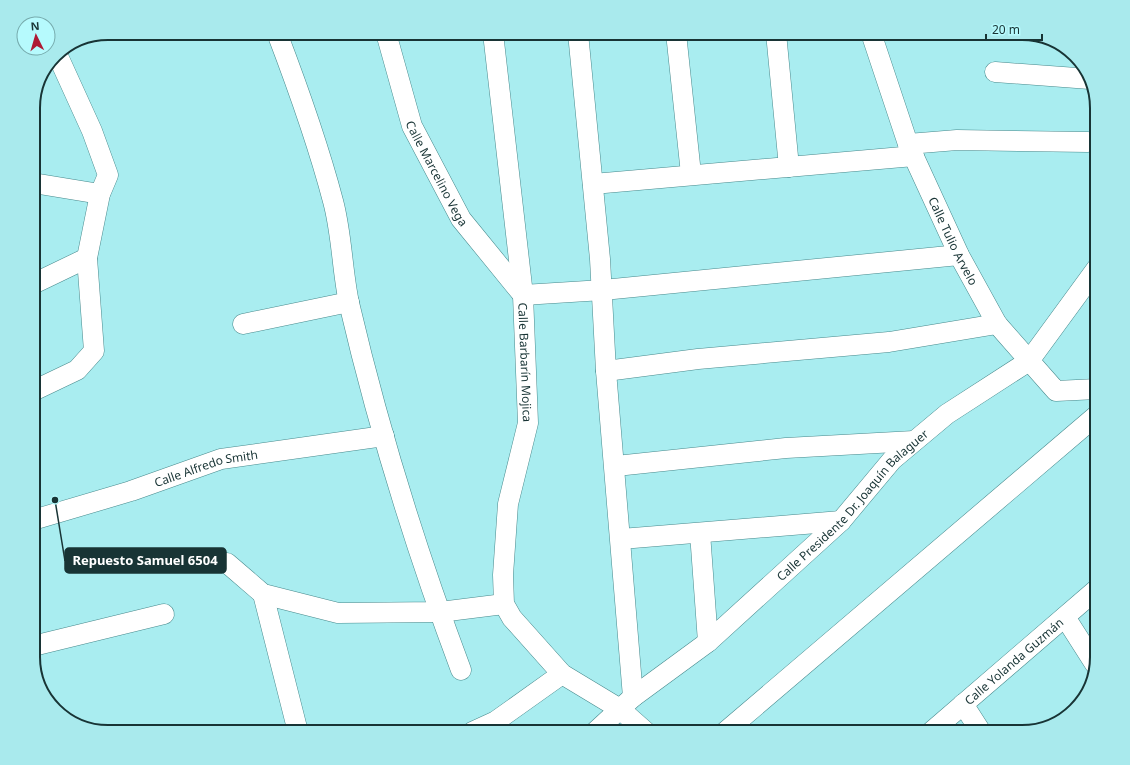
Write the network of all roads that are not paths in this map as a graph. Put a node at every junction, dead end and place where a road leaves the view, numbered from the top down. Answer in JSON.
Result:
{"nodes":[{"id":1,"x":280,"y":40,"type":"edge"},
{"id":2,"x":388,"y":40,"type":"edge"},
{"id":3,"x":494,"y":40,"type":"edge"},
{"id":4,"x":579,"y":40,"type":"edge"},
{"id":5,"x":677,"y":40,"type":"edge"},
{"id":6,"x":777,"y":40,"type":"edge"},
{"id":7,"x":874,"y":40,"type":"edge"},
{"id":8,"x":60,"y":60,"type":"edge"},
{"id":9,"x":995,"y":72,"type":"dead end"},
{"id":10,"x":1083,"y":78,"type":"edge"},
{"id":11,"x":1088,"y":142,"type":"dead end"},
{"id":12,"x":911,"y":150,"type":"junction"},
{"id":13,"x":790,"y":166,"type":"junction"},
{"id":14,"x":691,"y":174,"type":"junction"},
{"id":15,"x":40,"y":183,"type":"edge"},
{"id":16,"x":593,"y":184,"type":"junction"},
{"id":17,"x":100,"y":194,"type":"junction"},
{"id":18,"x":959,"y":255,"type":"junction"},
{"id":19,"x":87,"y":258,"type":"junction"},
{"id":20,"x":1090,"y":278,"type":"edge"},
{"id":21,"x":40,"y":281,"type":"edge"},
{"id":22,"x":603,"y":290,"type":"junction"},
{"id":23,"x":523,"y":295,"type":"junction"},
{"id":24,"x":349,"y":302,"type":"junction"},
{"id":25,"x":242,"y":324,"type":"dead end"},
{"id":26,"x":997,"y":324,"type":"junction"},
{"id":27,"x":1029,"y":361,"type":"junction"},
{"id":28,"x":606,"y":371,"type":"junction"},
{"id":29,"x":40,"y":388,"type":"edge"},
{"id":30,"x":1090,"y":389,"type":"edge"},
{"id":31,"x":1090,"y":421,"type":"edge"},
{"id":32,"x":384,"y":436,"type":"junction"},
{"id":33,"x":914,"y":441,"type":"junction"},
{"id":34,"x":616,"y":466,"type":"junction"},
{"id":35,"x":40,"y":518,"type":"edge"},
{"id":36,"x":841,"y":521,"type":"junction"},
{"id":37,"x":700,"y":533,"type":"junction"},
{"id":38,"x":621,"y":539,"type":"junction"},
{"id":39,"x":226,"y":563,"type":"dead end"},
{"id":40,"x":263,"y":594,"type":"junction"},
{"id":41,"x":1090,"y":596,"type":"edge"},
{"id":42,"x":504,"y":604,"type":"junction"},
{"id":43,"x":440,"y":612,"type":"junction"},
{"id":44,"x":164,"y":614,"type":"dead end"},
{"id":45,"x":1065,"y":617,"type":"junction"},
{"id":46,"x":708,"y":642,"type":"junction"},
{"id":47,"x":40,"y":644,"type":"edge"},
{"id":48,"x":1090,"y":656,"type":"edge"},
{"id":49,"x":461,"y":670,"type":"dead end"},
{"id":50,"x":562,"y":674,"type":"junction"},
{"id":51,"x":626,"y":703,"type":"junction"},
{"id":52,"x":963,"y":704,"type":"junction"},
{"id":53,"x":296,"y":725,"type":"edge"},
{"id":54,"x":487,"y":725,"type":"edge"},
{"id":55,"x":602,"y":725,"type":"edge"},
{"id":56,"x":641,"y":725,"type":"edge"},
{"id":57,"x":732,"y":725,"type":"edge"},
{"id":58,"x":939,"y":725,"type":"edge"},
{"id":59,"x":976,"y":725,"type":"edge"}],
"edges":[{"from":1,"to":24,"type":"street"},
{"from":2,"to":23,"type":"street","name":"Calle Marcelino Vega"},
{"from":3,"to":23,"type":"street","name":"Calle Barbarín Mojica"},
{"from":4,"to":16,"type":"street"},
{"from":5,"to":14,"type":"street"},
{"from":6,"to":13,"type":"street"},
{"from":7,"to":12,"type":"street","name":"Calle Tulio Arvelo"},
{"from":8,"to":17,"type":"street"},
{"from":9,"to":10,"type":"street"},
{"from":11,"to":12,"type":"street"},
{"from":12,"to":13,"type":"street"},
{"from":12,"to":18,"type":"street","name":"Calle Tulio Arvelo"},
{"from":13,"to":14,"type":"street"},
{"from":14,"to":16,"type":"street"},
{"from":15,"to":17,"type":"street"},
{"from":16,"to":22,"type":"street"},
{"from":17,"to":19,"type":"street"},
{"from":18,"to":22,"type":"street"},
{"from":18,"to":26,"type":"street","name":"Calle Tulio Arvelo"},
{"from":19,"to":21,"type":"street"},
{"from":19,"to":29,"type":"street"},
{"from":20,"to":27,"type":"street","name":"Calle Presidente Dr. Joaquín Balaguer"},
{"from":22,"to":23,"type":"street"},
{"from":22,"to":28,"type":"street"},
{"from":23,"to":42,"type":"street","name":"Calle Barbarín Mojica"},
{"from":24,"to":25,"type":"street"},
{"from":24,"to":32,"type":"street"},
{"from":26,"to":27,"type":"street","name":"Calle Tulio Arvelo"},
{"from":26,"to":28,"type":"street"},
{"from":27,"to":30,"type":"street","name":"Calle Tulio Arvelo"},
{"from":27,"to":33,"type":"street","name":"Calle Presidente Dr. Joaquín Balaguer"},
{"from":28,"to":34,"type":"street"},
{"from":31,"to":57,"type":"street"},
{"from":32,"to":35,"type":"street","name":"Calle Alfredo Smith"},
{"from":32,"to":43,"type":"street"},
{"from":33,"to":34,"type":"street"},
{"from":33,"to":36,"type":"street","name":"Calle Presidente Dr. Joaquín Balaguer"},
{"from":34,"to":38,"type":"street"},
{"from":36,"to":37,"type":"street"},
{"from":36,"to":46,"type":"street","name":"Calle Presidente Dr. Joaquín Balaguer"},
{"from":37,"to":38,"type":"street"},
{"from":37,"to":46,"type":"street"},
{"from":38,"to":51,"type":"street"},
{"from":39,"to":40,"type":"street"},
{"from":40,"to":43,"type":"street"},
{"from":40,"to":53,"type":"street"},
{"from":41,"to":45,"type":"street","name":"Calle Yolanda Guzmán"},
{"from":42,"to":43,"type":"street"},
{"from":42,"to":50,"type":"street"},
{"from":43,"to":49,"type":"street"},
{"from":44,"to":47,"type":"street"},
{"from":45,"to":48,"type":"street"},
{"from":45,"to":52,"type":"street","name":"Calle Yolanda Guzmán"},
{"from":46,"to":51,"type":"street","name":"Calle Presidente Dr. Joaquín Balaguer"},
{"from":50,"to":51,"type":"street"},
{"from":50,"to":54,"type":"street"},
{"from":51,"to":55,"type":"street","name":"Calle Presidente Dr. Joaquín Balaguer"},
{"from":51,"to":56,"type":"street"},
{"from":52,"to":58,"type":"street","name":"Calle Yolanda Guzmán"},
{"from":52,"to":59,"type":"street"}]}
